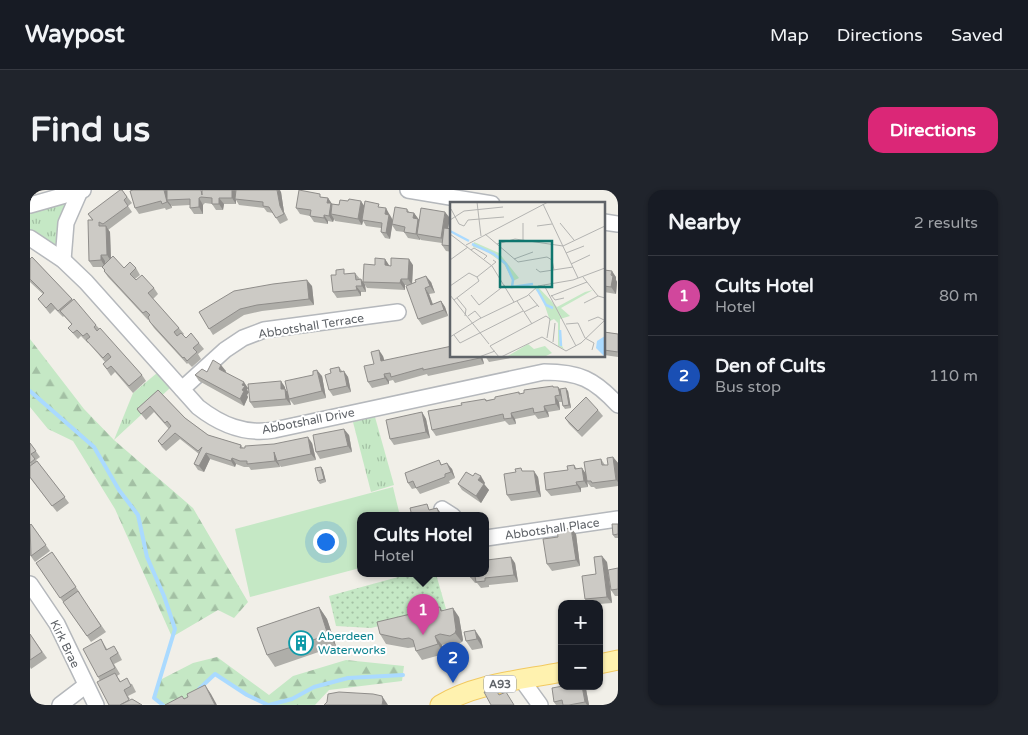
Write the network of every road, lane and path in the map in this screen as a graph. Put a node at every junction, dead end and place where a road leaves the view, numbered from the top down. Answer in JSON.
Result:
{"nodes":[{"id":1,"x":408,"y":190,"type":"edge"},
{"id":2,"x":82,"y":191,"type":"edge"},
{"id":3,"x":480,"y":202,"type":"edge"},
{"id":4,"x":30,"y":205,"type":"edge"},
{"id":5,"x":30,"y":238,"type":"edge"},
{"id":6,"x":63,"y":260,"type":"junction"},
{"id":7,"x":398,"y":312,"type":"dead end"},
{"id":8,"x":182,"y":389,"type":"junction"},
{"id":9,"x":618,"y":405,"type":"edge"},
{"id":10,"x":618,"y":519,"type":"edge"},
{"id":11,"x":489,"y":538,"type":"edge"},
{"id":12,"x":30,"y":584,"type":"edge"},
{"id":13,"x":618,"y":660,"type":"edge"},
{"id":14,"x":603,"y":663,"type":"edge"},
{"id":15,"x":558,"y":673,"type":"edge"},
{"id":16,"x":522,"y":680,"type":"junction"},
{"id":17,"x":86,"y":686,"type":"junction"},
{"id":18,"x":60,"y":705,"type":"edge"},
{"id":19,"x":96,"y":705,"type":"edge"},
{"id":20,"x":440,"y":705,"type":"edge"},
{"id":21,"x":527,"y":705,"type":"edge"},
{"id":22,"x":540,"y":705,"type":"edge"}],
"edges":[{"from":1,"to":3,"type":"street"},
{"from":2,"to":4,"type":"street"},
{"from":2,"to":6,"type":"street"},
{"from":5,"to":6,"type":"street","name":"Abbotshall Drive"},
{"from":6,"to":8,"type":"street","name":"Abbotshall Drive"},
{"from":7,"to":8,"type":"street","name":"Abbotshall Terrace"},
{"from":8,"to":9,"type":"street","name":"Abbotshall Drive"},
{"from":10,"to":11,"type":"street","name":"Abbotshall Place"},
{"from":12,"to":17,"type":"street","name":"Kirk Brae"},
{"from":13,"to":14,"type":"main road"},
{"from":15,"to":16,"type":"main road","number":"A93"},
{"from":16,"to":20,"type":"main road","number":"A93"},
{"from":16,"to":21,"type":"street"},
{"from":16,"to":22,"type":"street"},
{"from":17,"to":18,"type":"street"},
{"from":17,"to":19,"type":"street","name":"Kirk Brae"}]}
